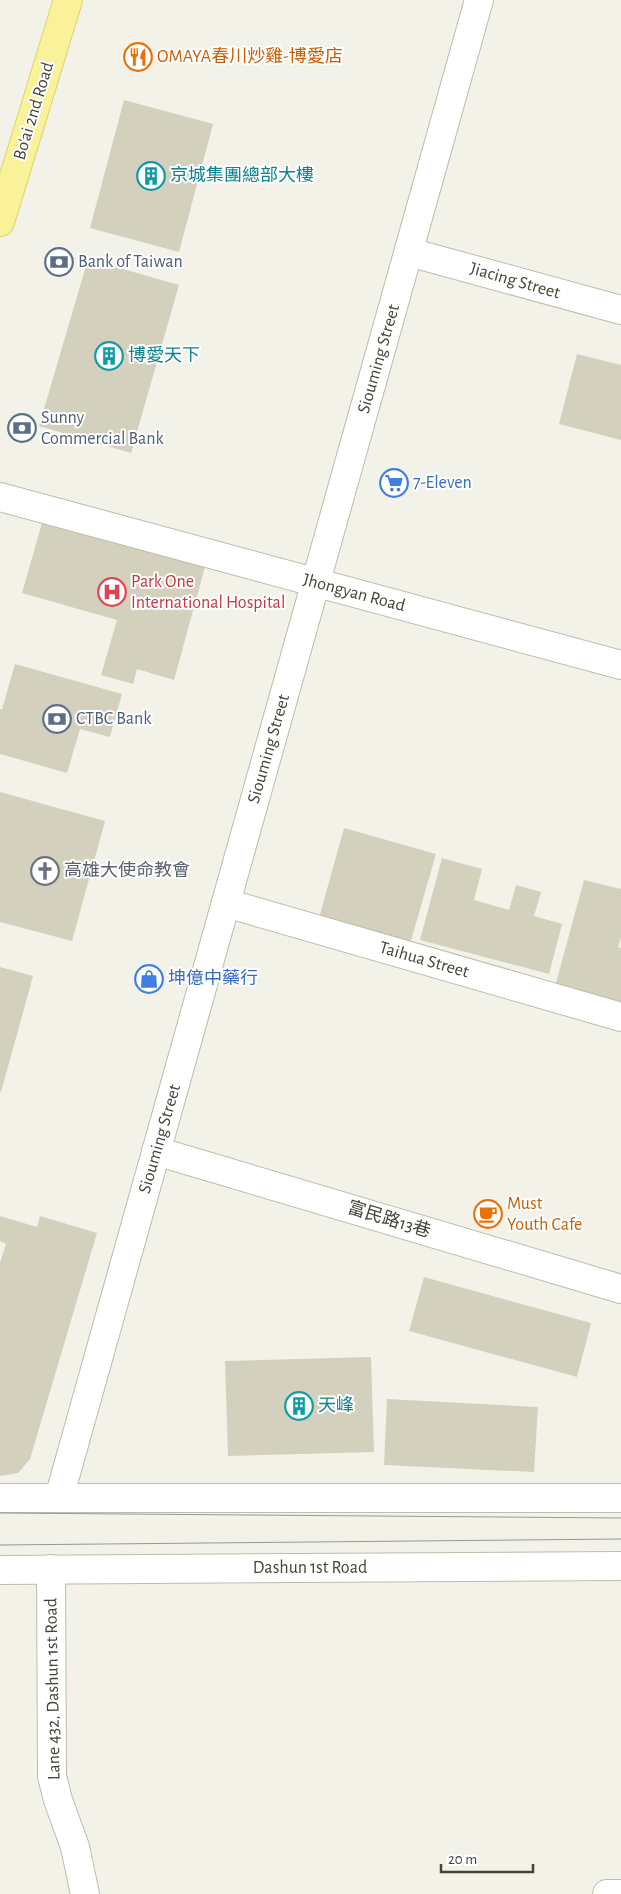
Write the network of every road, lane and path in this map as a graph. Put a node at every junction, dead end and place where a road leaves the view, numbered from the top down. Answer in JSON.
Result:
{"nodes":[{"id":1,"x":68,"y":0,"type":"edge"},
{"id":2,"x":479,"y":0,"type":"edge"},
{"id":3,"x":0,"y":222,"type":"edge"},
{"id":4,"x":409,"y":252,"type":"junction"},
{"id":5,"x":621,"y":310,"type":"edge"},
{"id":6,"x":0,"y":497,"type":"edge"},
{"id":7,"x":316,"y":583,"type":"junction"},
{"id":8,"x":621,"y":665,"type":"edge"},
{"id":9,"x":226,"y":903,"type":"junction"},
{"id":10,"x":621,"y":1017,"type":"edge"},
{"id":11,"x":156,"y":1151,"type":"junction"},
{"id":12,"x":621,"y":1289,"type":"edge"},
{"id":13,"x":0,"y":1498,"type":"edge"},
{"id":14,"x":59,"y":1498,"type":"junction"},
{"id":15,"x":621,"y":1498,"type":"edge"},
{"id":16,"x":621,"y":1566,"type":"edge"},
{"id":17,"x":0,"y":1570,"type":"edge"},
{"id":18,"x":51,"y":1570,"type":"junction"},
{"id":19,"x":85,"y":1894,"type":"edge"},
{"id":20,"x":607,"y":1894,"type":"edge"},
{"id":21,"x":621,"y":1894,"type":"edge"}],
"edges":[{"from":1,"to":3,"type":"main road","name":"Bo'ai 2nd Road"},
{"from":2,"to":4,"type":"street","name":"Siouming Street"},
{"from":4,"to":5,"type":"street","name":"Jiacing Street"},
{"from":4,"to":7,"type":"street","name":"Siouming Street"},
{"from":6,"to":7,"type":"street","name":"Jhongyan Road"},
{"from":7,"to":8,"type":"street","name":"Jhongyan Road"},
{"from":7,"to":9,"type":"street","name":"Siouming Street"},
{"from":9,"to":10,"type":"street","name":"Taihua Street"},
{"from":9,"to":11,"type":"street","name":"Siouming Street"},
{"from":11,"to":12,"type":"street","name":"富民路13巷"},
{"from":11,"to":14,"type":"street","name":"Siouming Street"},
{"from":13,"to":14,"type":"street"},
{"from":14,"to":15,"type":"street"},
{"from":16,"to":18,"type":"street","name":"Dashun 1st Road"},
{"from":17,"to":18,"type":"street","name":"Dashun 1st Road"},
{"from":18,"to":19,"type":"street","name":"Lane 432, Dashun 1st Road"},
{"from":20,"to":21,"type":"street"}]}
